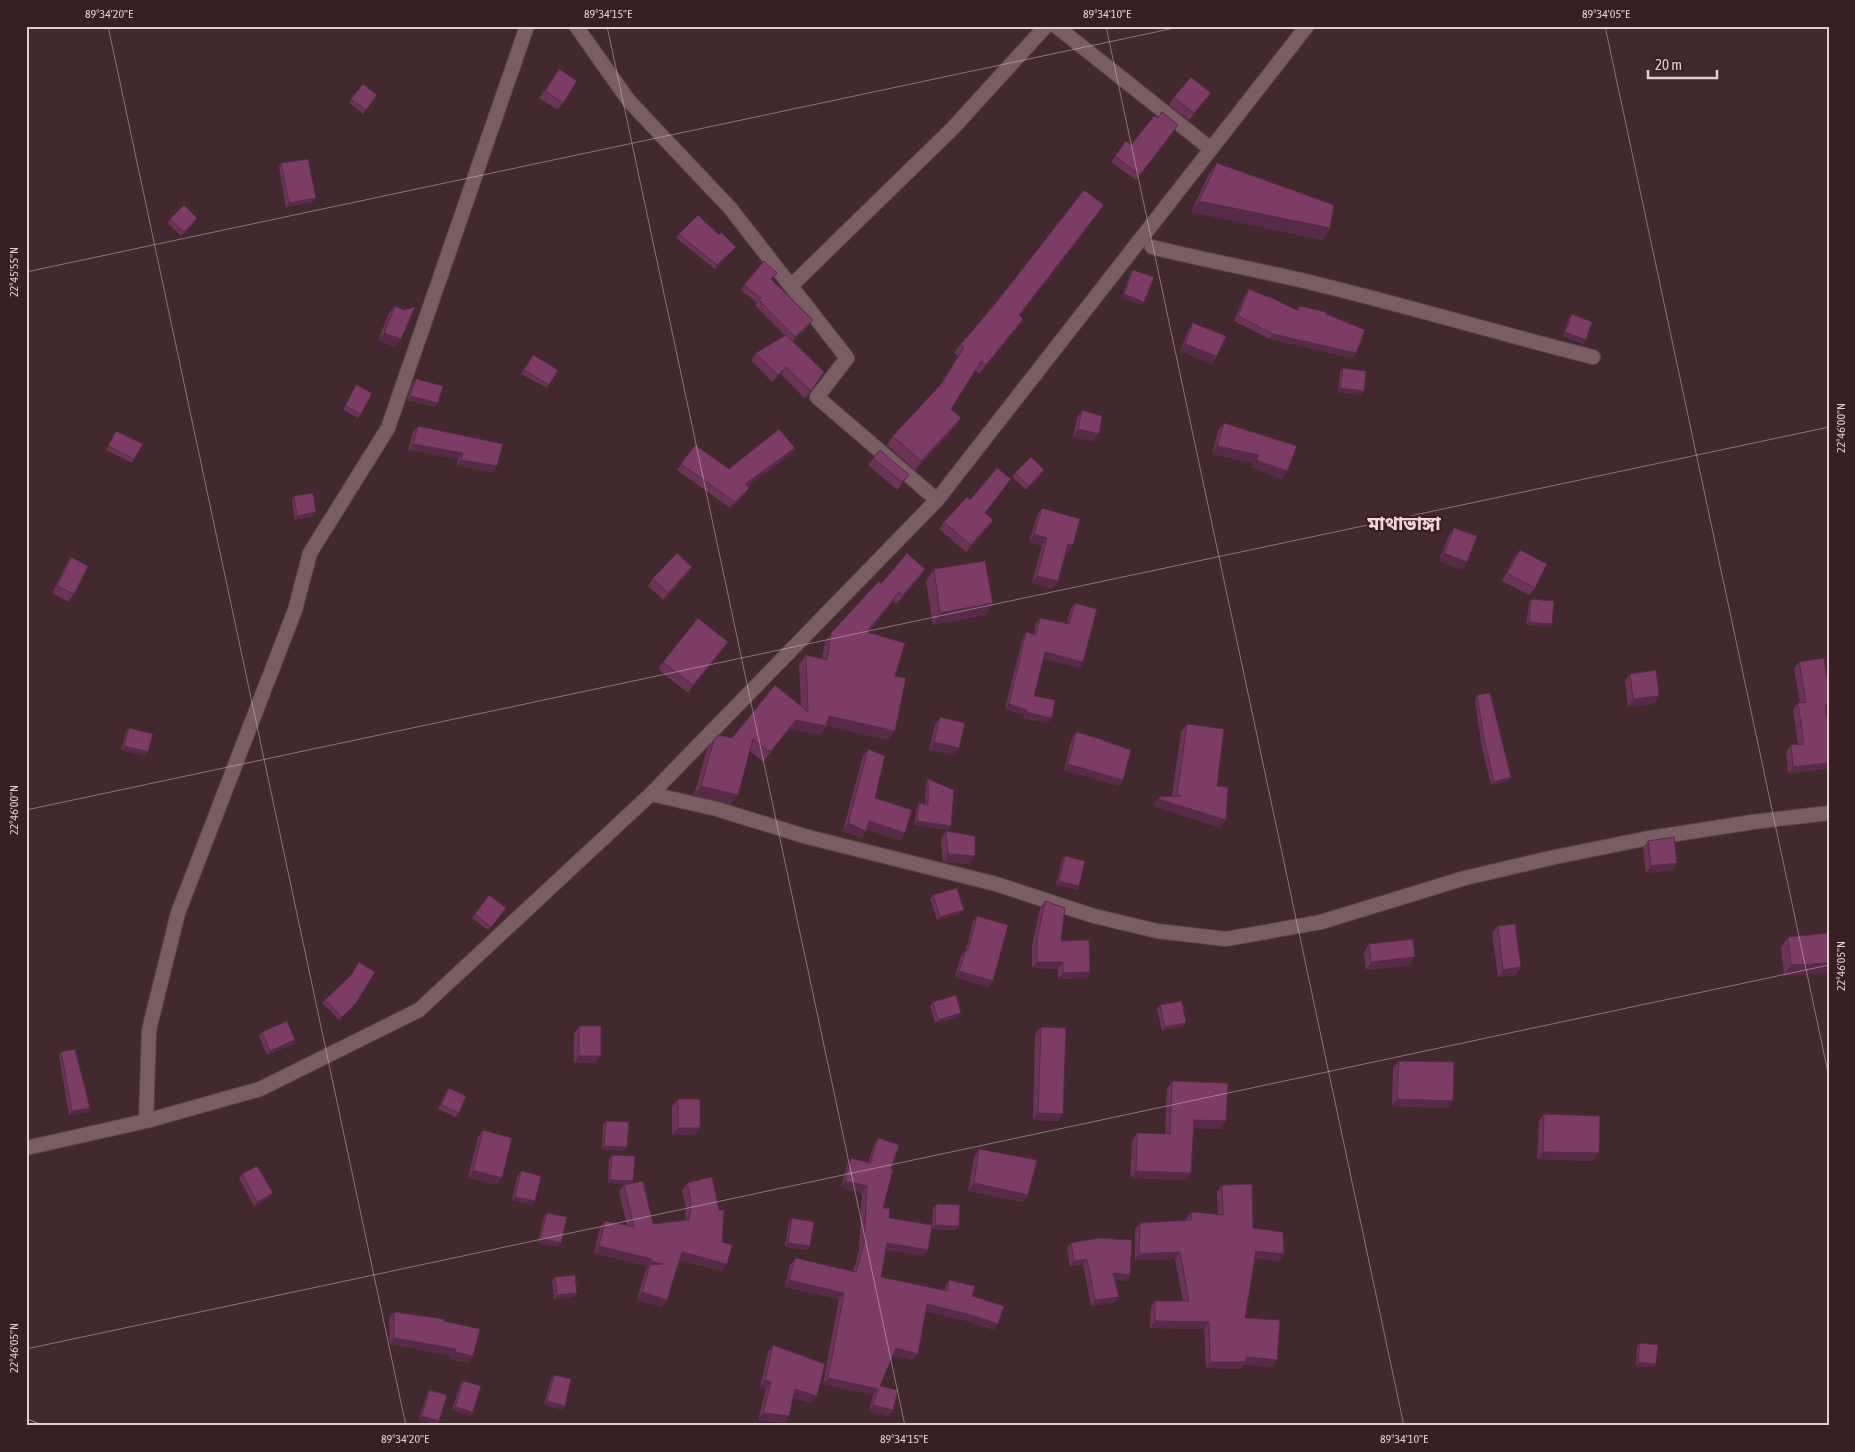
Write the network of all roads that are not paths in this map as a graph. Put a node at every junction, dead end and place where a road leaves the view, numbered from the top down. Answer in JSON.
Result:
{"nodes":[{"id":1,"x":527,"y":26,"type":"edge"},
{"id":2,"x":576,"y":26,"type":"edge"},
{"id":3,"x":1046,"y":26,"type":"edge"},
{"id":4,"x":1056,"y":26,"type":"edge"},
{"id":5,"x":1307,"y":26,"type":"edge"},
{"id":6,"x":1211,"y":149,"type":"junction"},
{"id":7,"x":1152,"y":247,"type":"dead end"},
{"id":8,"x":791,"y":286,"type":"junction"},
{"id":9,"x":1593,"y":357,"type":"dead end"},
{"id":10,"x":937,"y":500,"type":"junction"},
{"id":11,"x":651,"y":794,"type":"junction"},
{"id":12,"x":1829,"y":813,"type":"edge"},
{"id":13,"x":146,"y":1121,"type":"junction"},
{"id":14,"x":26,"y":1148,"type":"edge"}],
"edges":[{"from":1,"to":13,"type":"street"},
{"from":2,"to":8,"type":"street"},
{"from":3,"to":8,"type":"street"},
{"from":4,"to":6,"type":"street"},
{"from":5,"to":6,"type":"street"},
{"from":6,"to":10,"type":"street"},
{"from":7,"to":9,"type":"street"},
{"from":8,"to":10,"type":"street"},
{"from":10,"to":11,"type":"street"},
{"from":11,"to":12,"type":"street"},
{"from":11,"to":13,"type":"street"},
{"from":13,"to":14,"type":"street"}]}
